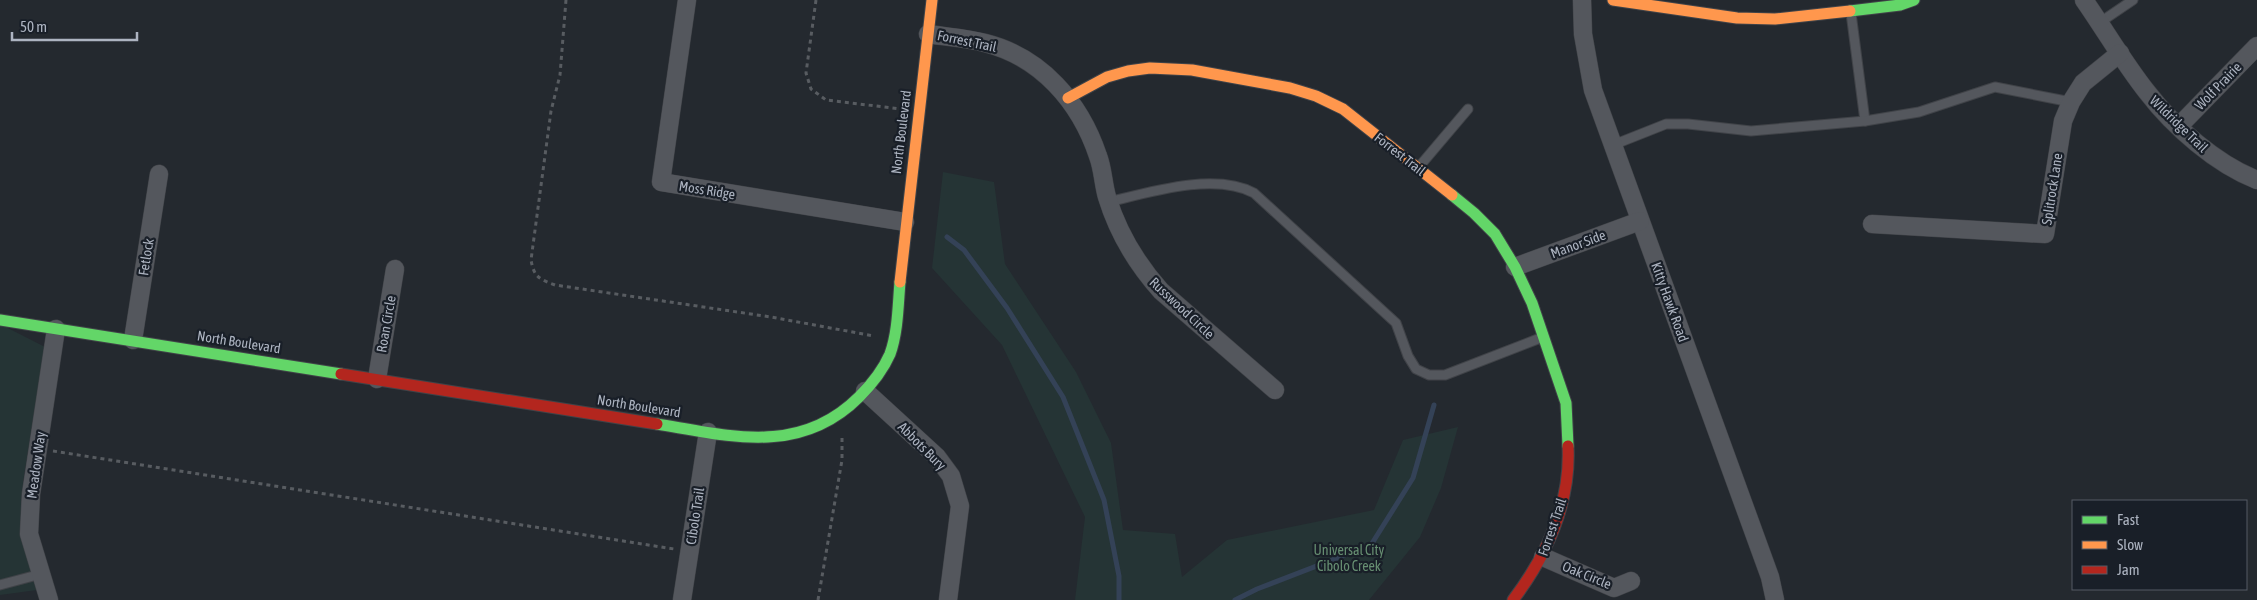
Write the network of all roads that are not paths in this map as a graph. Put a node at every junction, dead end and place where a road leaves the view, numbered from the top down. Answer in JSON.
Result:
{"nodes":[{"id":1,"x":687,"y":0,"type":"edge"},
{"id":2,"x":932,"y":0,"type":"edge"},
{"id":3,"x":1582,"y":0,"type":"edge"},
{"id":4,"x":1613,"y":0,"type":"edge"},
{"id":5,"x":1914,"y":0,"type":"edge"},
{"id":6,"x":2084,"y":0,"type":"edge"},
{"id":7,"x":2133,"y":0,"type":"edge"},
{"id":8,"x":1850,"y":6,"type":"edge"},
{"id":9,"x":2100,"y":23,"type":"junction"},
{"id":10,"x":928,"y":34,"type":"junction"},
{"id":11,"x":2257,"y":46,"type":"edge"},
{"id":12,"x":2120,"y":53,"type":"junction"},
{"id":13,"x":1068,"y":98,"type":"junction"},
{"id":14,"x":2071,"y":102,"type":"junction"},
{"id":15,"x":1468,"y":109,"type":"dead end"},
{"id":16,"x":1865,"y":120,"type":"junction"},
{"id":17,"x":2179,"y":126,"type":"junction"},
{"id":18,"x":1613,"y":145,"type":"junction"},
{"id":19,"x":1418,"y":168,"type":"junction"},
{"id":20,"x":160,"y":174,"type":"dead end"},
{"id":21,"x":2257,"y":180,"type":"edge"},
{"id":22,"x":1109,"y":202,"type":"junction"},
{"id":23,"x":1640,"y":221,"type":"junction"},
{"id":24,"x":905,"y":222,"type":"junction"},
{"id":25,"x":1872,"y":224,"type":"dead end"},
{"id":26,"x":1515,"y":267,"type":"junction"},
{"id":27,"x":395,"y":270,"type":"dead end"},
{"id":28,"x":0,"y":320,"type":"edge"},
{"id":29,"x":56,"y":329,"type":"junction"},
{"id":30,"x":1544,"y":337,"type":"junction"},
{"id":31,"x":132,"y":340,"type":"junction"},
{"id":32,"x":377,"y":379,"type":"junction"},
{"id":33,"x":1275,"y":390,"type":"dead end"},
{"id":34,"x":864,"y":391,"type":"junction"},
{"id":35,"x":708,"y":432,"type":"junction"},
{"id":36,"x":1543,"y":557,"type":"junction"},
{"id":37,"x":41,"y":574,"type":"junction"},
{"id":38,"x":1631,"y":581,"type":"dead end"},
{"id":39,"x":0,"y":585,"type":"edge"},
{"id":40,"x":49,"y":600,"type":"edge"},
{"id":41,"x":682,"y":600,"type":"edge"},
{"id":42,"x":948,"y":600,"type":"edge"},
{"id":43,"x":1513,"y":600,"type":"edge"},
{"id":44,"x":1775,"y":600,"type":"edge"}],
"edges":[{"from":1,"to":24,"type":"street","name":"Moss Ridge"},
{"from":2,"to":10,"type":"street","name":"North Boulevard"},
{"from":3,"to":18,"type":"street","name":"Kitty Hawk Road"},
{"from":4,"to":8,"type":"street"},
{"from":5,"to":8,"type":"street"},
{"from":6,"to":9,"type":"street","name":"Wildridge Trail"},
{"from":7,"to":9,"type":"lane"},
{"from":8,"to":16,"type":"lane"},
{"from":9,"to":12,"type":"street","name":"Wildridge Trail"},
{"from":10,"to":13,"type":"street","name":"Forrest Trail"},
{"from":10,"to":24,"type":"street","name":"North Boulevard"},
{"from":11,"to":17,"type":"street","name":"Wolf Prairie"},
{"from":12,"to":14,"type":"street","name":"Splitrock Lane"},
{"from":12,"to":17,"type":"street","name":"Wildridge Trail"},
{"from":13,"to":19,"type":"street","name":"Forrest Trail"},
{"from":13,"to":22,"type":"street","name":"Russwood Circle"},
{"from":14,"to":16,"type":"lane"},
{"from":14,"to":25,"type":"street","name":"Splitrock Lane"},
{"from":15,"to":19,"type":"lane"},
{"from":16,"to":18,"type":"lane"},
{"from":17,"to":21,"type":"street","name":"Wildridge Trail"},
{"from":18,"to":23,"type":"street","name":"Kitty Hawk Road"},
{"from":19,"to":26,"type":"street","name":"Forrest Trail"},
{"from":20,"to":31,"type":"street","name":"Fetlock"},
{"from":22,"to":30,"type":"lane"},
{"from":22,"to":33,"type":"street","name":"Russwood Circle"},
{"from":23,"to":26,"type":"street","name":"Manor Side"},
{"from":23,"to":44,"type":"street","name":"Kitty Hawk Road"},
{"from":24,"to":34,"type":"street","name":"North Boulevard"},
{"from":26,"to":30,"type":"street","name":"Forrest Trail"},
{"from":27,"to":32,"type":"street","name":"Roan Circle"},
{"from":28,"to":29,"type":"street","name":"North Boulevard"},
{"from":29,"to":31,"type":"street","name":"North Boulevard"},
{"from":29,"to":37,"type":"street","name":"Meadow Way"},
{"from":30,"to":36,"type":"street","name":"Forrest Trail"},
{"from":31,"to":32,"type":"street","name":"North Boulevard"},
{"from":32,"to":35,"type":"street","name":"North Boulevard"},
{"from":34,"to":35,"type":"street","name":"North Boulevard"},
{"from":34,"to":42,"type":"street","name":"Abbots Bury"},
{"from":35,"to":41,"type":"street","name":"Cibolo Trail"},
{"from":36,"to":38,"type":"street","name":"Oak Circle"},
{"from":36,"to":43,"type":"street","name":"Forrest Trail"},
{"from":37,"to":39,"type":"lane"},
{"from":37,"to":40,"type":"street","name":"Meadow Way"}]}
